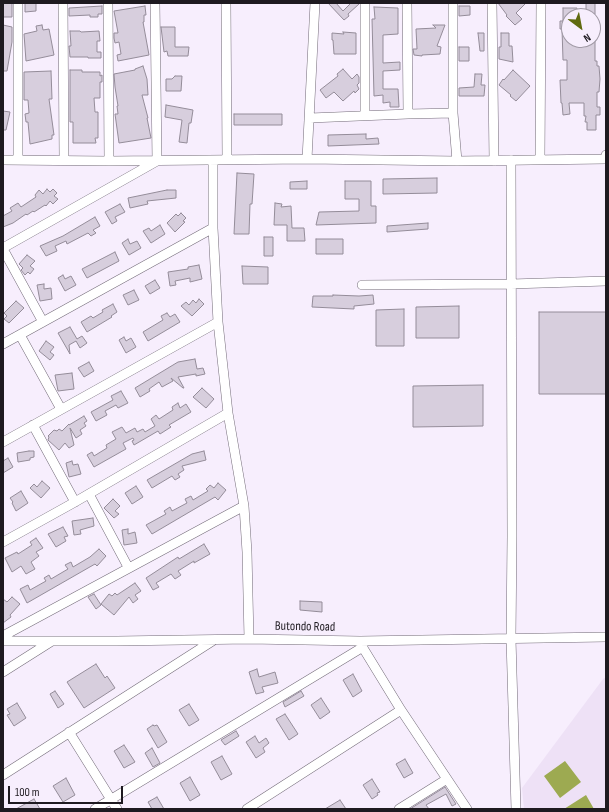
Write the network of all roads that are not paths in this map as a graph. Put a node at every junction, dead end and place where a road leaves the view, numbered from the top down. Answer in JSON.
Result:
{"nodes":[{"id":1,"x":18,"y":3,"type":"edge"},
{"id":2,"x":63,"y":3,"type":"edge"},
{"id":3,"x":108,"y":3,"type":"edge"},
{"id":4,"x":155,"y":3,"type":"edge"},
{"id":5,"x":226,"y":3,"type":"edge"},
{"id":6,"x":315,"y":3,"type":"edge"},
{"id":7,"x":365,"y":3,"type":"edge"},
{"id":8,"x":407,"y":3,"type":"edge"},
{"id":9,"x":453,"y":3,"type":"edge"},
{"id":10,"x":492,"y":3,"type":"edge"},
{"id":11,"x":541,"y":3,"type":"edge"},
{"id":12,"x":453,"y":113,"type":"junction"},
{"id":13,"x":408,"y":114,"type":"junction"},
{"id":14,"x":365,"y":115,"type":"junction"},
{"id":15,"x":310,"y":118,"type":"junction"},
{"id":16,"x":606,"y":155,"type":"edge"},
{"id":17,"x":227,"y":159,"type":"junction"},
{"id":18,"x":307,"y":159,"type":"junction"},
{"id":19,"x":606,"y":159,"type":"edge"},
{"id":20,"x":3,"y":160,"type":"edge"},
{"id":21,"x":18,"y":160,"type":"junction"},
{"id":22,"x":64,"y":160,"type":"junction"},
{"id":23,"x":214,"y":160,"type":"junction"},
{"id":24,"x":511,"y":160,"type":"junction"},
{"id":25,"x":540,"y":160,"type":"junction"},
{"id":26,"x":109,"y":161,"type":"junction"},
{"id":27,"x":157,"y":161,"type":"junction"},
{"id":28,"x":457,"y":161,"type":"junction"},
{"id":29,"x":494,"y":161,"type":"junction"},
{"id":30,"x":213,"y":228,"type":"junction"},
{"id":31,"x":3,"y":249,"type":"edge"},
{"id":32,"x":606,"y":281,"type":"edge"},
{"id":33,"x":511,"y":284,"type":"junction"},
{"id":34,"x":362,"y":285,"type":"dead end"},
{"id":35,"x":43,"y":322,"type":"junction"},
{"id":36,"x":218,"y":322,"type":"junction"},
{"id":37,"x":20,"y":335,"type":"junction"},
{"id":38,"x":3,"y":344,"type":"edge"},
{"id":39,"x":61,"y":410,"type":"junction"},
{"id":40,"x":228,"y":413,"type":"junction"},
{"id":41,"x":33,"y":425,"type":"junction"},
{"id":42,"x":3,"y":442,"type":"edge"},
{"id":43,"x":89,"y":494,"type":"junction"},
{"id":44,"x":75,"y":502,"type":"junction"},
{"id":45,"x":244,"y":506,"type":"junction"},
{"id":46,"x":3,"y":542,"type":"edge"},
{"id":47,"x":128,"y":567,"type":"junction"},
{"id":48,"x":3,"y":636,"type":"edge"},
{"id":49,"x":606,"y":637,"type":"edge"},
{"id":50,"x":249,"y":639,"type":"junction"},
{"id":51,"x":511,"y":639,"type":"junction"},
{"id":52,"x":214,"y":640,"type":"junction"},
{"id":53,"x":3,"y":641,"type":"edge"},
{"id":54,"x":52,"y":641,"type":"junction"},
{"id":55,"x":361,"y":644,"type":"junction"},
{"id":56,"x":3,"y":672,"type":"edge"},
{"id":57,"x":401,"y":710,"type":"junction"},
{"id":58,"x":70,"y":732,"type":"junction"},
{"id":59,"x":3,"y":775,"type":"edge"},
{"id":60,"x":447,"y":779,"type":"junction"},
{"id":61,"x":110,"y":799,"type":"junction"},
{"id":62,"x":95,"y":809,"type":"edge"},
{"id":63,"x":116,"y":809,"type":"edge"},
{"id":64,"x":247,"y":809,"type":"edge"},
{"id":65,"x":399,"y":809,"type":"edge"},
{"id":66,"x":467,"y":809,"type":"edge"},
{"id":67,"x":516,"y":809,"type":"edge"}],
"edges":[{"from":1,"to":21,"type":"street"},
{"from":2,"to":22,"type":"street"},
{"from":3,"to":26,"type":"street"},
{"from":4,"to":27,"type":"street"},
{"from":5,"to":17,"type":"street"},
{"from":6,"to":15,"type":"street"},
{"from":7,"to":14,"type":"street"},
{"from":8,"to":13,"type":"street"},
{"from":9,"to":12,"type":"street"},
{"from":10,"to":29,"type":"street"},
{"from":11,"to":25,"type":"street"},
{"from":12,"to":13,"type":"street"},
{"from":12,"to":28,"type":"street"},
{"from":13,"to":14,"type":"street"},
{"from":14,"to":15,"type":"street"},
{"from":15,"to":18,"type":"street"},
{"from":16,"to":19,"type":"street"},
{"from":17,"to":18,"type":"street"},
{"from":17,"to":23,"type":"street"},
{"from":18,"to":28,"type":"street"},
{"from":19,"to":25,"type":"street"},
{"from":20,"to":21,"type":"street"},
{"from":21,"to":22,"type":"street"},
{"from":22,"to":26,"type":"street"},
{"from":23,"to":27,"type":"street"},
{"from":23,"to":30,"type":"street"},
{"from":24,"to":25,"type":"street"},
{"from":24,"to":29,"type":"street"},
{"from":24,"to":33,"type":"street"},
{"from":26,"to":27,"type":"street"},
{"from":27,"to":31,"type":"street"},
{"from":28,"to":29,"type":"street"},
{"from":30,"to":35,"type":"street"},
{"from":30,"to":36,"type":"street"},
{"from":31,"to":35,"type":"street"},
{"from":32,"to":33,"type":"street"},
{"from":33,"to":34,"type":"street"},
{"from":33,"to":51,"type":"street"},
{"from":35,"to":37,"type":"street"},
{"from":36,"to":39,"type":"street"},
{"from":36,"to":40,"type":"street"},
{"from":37,"to":38,"type":"street"},
{"from":37,"to":39,"type":"street"},
{"from":39,"to":41,"type":"street"},
{"from":40,"to":43,"type":"street"},
{"from":40,"to":45,"type":"street"},
{"from":41,"to":42,"type":"street"},
{"from":41,"to":44,"type":"street"},
{"from":43,"to":44,"type":"street"},
{"from":43,"to":47,"type":"street"},
{"from":44,"to":46,"type":"street"},
{"from":45,"to":47,"type":"street"},
{"from":45,"to":50,"type":"street"},
{"from":47,"to":48,"type":"street"},
{"from":49,"to":51,"type":"street","name":"Butondo Road"},
{"from":50,"to":52,"type":"street","name":"Butondo Road"},
{"from":50,"to":55,"type":"street","name":"Butondo Road"},
{"from":51,"to":55,"type":"street","name":"Butondo Road"},
{"from":51,"to":67,"type":"street"},
{"from":52,"to":54,"type":"street","name":"Butondo Road"},
{"from":52,"to":58,"type":"street"},
{"from":53,"to":54,"type":"street","name":"Butondo Road"},
{"from":54,"to":56,"type":"street"},
{"from":55,"to":57,"type":"street"},
{"from":55,"to":61,"type":"street"},
{"from":57,"to":60,"type":"street"},
{"from":57,"to":64,"type":"street"},
{"from":58,"to":59,"type":"street"},
{"from":58,"to":61,"type":"street"},
{"from":60,"to":65,"type":"street"},
{"from":60,"to":66,"type":"street"},
{"from":61,"to":62,"type":"street"},
{"from":61,"to":63,"type":"street"}]}
